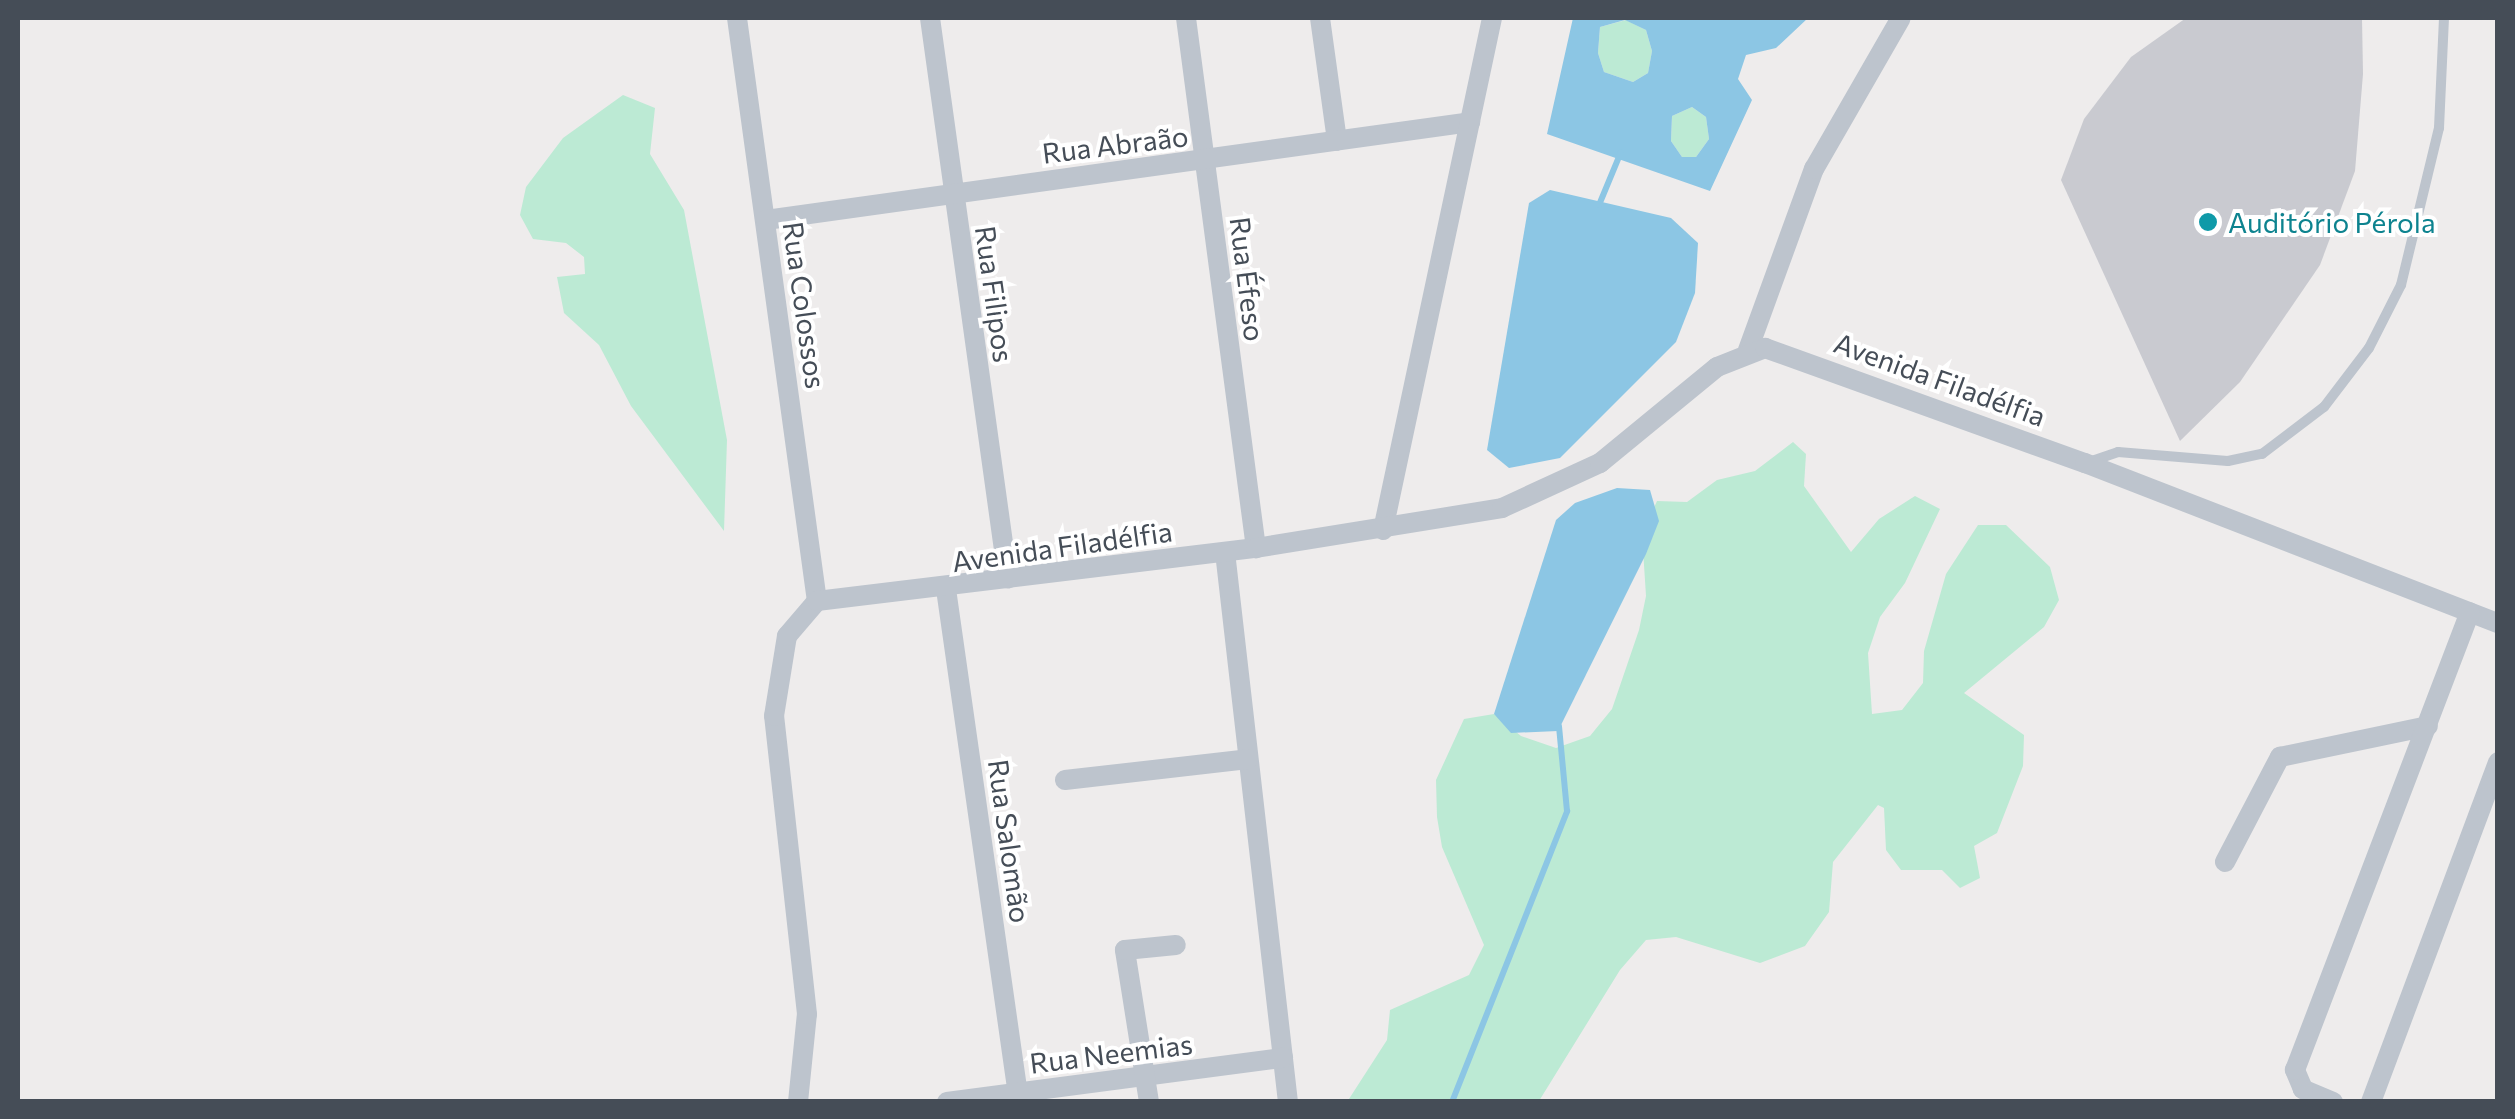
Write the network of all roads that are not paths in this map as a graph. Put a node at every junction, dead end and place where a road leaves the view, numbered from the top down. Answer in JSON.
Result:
{"nodes":[{"id":1,"x":737,"y":18,"type":"edge"},
{"id":2,"x":930,"y":18,"type":"edge"},
{"id":3,"x":1186,"y":18,"type":"edge"},
{"id":4,"x":1320,"y":18,"type":"edge"},
{"id":5,"x":1492,"y":18,"type":"edge"},
{"id":6,"x":1901,"y":18,"type":"edge"},
{"id":7,"x":2444,"y":18,"type":"edge"},
{"id":8,"x":1470,"y":122,"type":"junction"},
{"id":9,"x":1338,"y":141,"type":"junction"},
{"id":10,"x":1205,"y":160,"type":"junction"},
{"id":11,"x":953,"y":193,"type":"junction"},
{"id":12,"x":766,"y":220,"type":"junction"},
{"id":13,"x":1748,"y":350,"type":"junction"},
{"id":14,"x":2085,"y":463,"type":"junction"},
{"id":15,"x":1383,"y":530,"type":"junction"},
{"id":16,"x":1256,"y":548,"type":"junction"},
{"id":17,"x":1225,"y":552,"type":"junction"},
{"id":18,"x":1008,"y":579,"type":"junction"},
{"id":19,"x":946,"y":589,"type":"junction"},
{"id":20,"x":817,"y":601,"type":"junction"},
{"id":21,"x":2470,"y":612,"type":"junction"},
{"id":22,"x":2498,"y":623,"type":"edge"},
{"id":23,"x":2428,"y":726,"type":"junction"},
{"id":24,"x":1248,"y":759,"type":"junction"},
{"id":25,"x":2498,"y":762,"type":"edge"},
{"id":26,"x":1065,"y":780,"type":"dead end"},
{"id":27,"x":2225,"y":862,"type":"dead end"},
{"id":28,"x":1176,"y":945,"type":"dead end"},
{"id":29,"x":1282,"y":1058,"type":"junction"},
{"id":30,"x":1144,"y":1076,"type":"junction"},
{"id":31,"x":1018,"y":1097,"type":"edge"},
{"id":32,"x":798,"y":1102,"type":"edge"},
{"id":33,"x":947,"y":1102,"type":"edge"},
{"id":34,"x":1148,"y":1102,"type":"edge"},
{"id":35,"x":1288,"y":1102,"type":"edge"},
{"id":36,"x":2333,"y":1102,"type":"edge"},
{"id":37,"x":2371,"y":1102,"type":"edge"}],
"edges":[{"from":1,"to":12,"type":"street","name":"Rua Colossos"},
{"from":2,"to":11,"type":"street","name":"Rua Filipos"},
{"from":3,"to":10,"type":"street","name":"Rua Éfeso"},
{"from":4,"to":9,"type":"street"},
{"from":5,"to":8,"type":"street"},
{"from":6,"to":13,"type":"street"},
{"from":7,"to":14,"type":"lane"},
{"from":8,"to":9,"type":"street","name":"Rua Abraão"},
{"from":8,"to":15,"type":"street"},
{"from":9,"to":10,"type":"street","name":"Rua Abraão"},
{"from":10,"to":11,"type":"street","name":"Rua Abraão"},
{"from":10,"to":16,"type":"street","name":"Rua Éfeso"},
{"from":11,"to":12,"type":"street","name":"Rua Abraão"},
{"from":11,"to":18,"type":"street","name":"Rua Filipos"},
{"from":12,"to":20,"type":"street","name":"Rua Colossos"},
{"from":13,"to":14,"type":"street","name":"Avenida Filadélfia"},
{"from":13,"to":15,"type":"street","name":"Avenida Filadélfia"},
{"from":14,"to":21,"type":"street","name":"Avenida Filadélfia"},
{"from":15,"to":16,"type":"street","name":"Avenida Filadélfia"},
{"from":16,"to":17,"type":"street","name":"Avenida Filadélfia"},
{"from":17,"to":18,"type":"street","name":"Avenida Filadélfia"},
{"from":17,"to":24,"type":"street"},
{"from":18,"to":19,"type":"street","name":"Avenida Filadélfia"},
{"from":19,"to":20,"type":"street","name":"Avenida Filadélfia"},
{"from":19,"to":31,"type":"street","name":"Rua Salomão"},
{"from":20,"to":32,"type":"street"},
{"from":21,"to":22,"type":"street","name":"Avenida Filadélfia"},
{"from":21,"to":23,"type":"street"},
{"from":23,"to":27,"type":"street"},
{"from":23,"to":36,"type":"street"},
{"from":24,"to":26,"type":"street"},
{"from":24,"to":29,"type":"street"},
{"from":25,"to":37,"type":"street"},
{"from":28,"to":30,"type":"street"},
{"from":29,"to":30,"type":"street","name":"Rua Neemias"},
{"from":29,"to":35,"type":"street"},
{"from":30,"to":31,"type":"street","name":"Rua Neemias"},
{"from":30,"to":34,"type":"street"},
{"from":31,"to":33,"type":"street","name":"Rua Neemias"}]}
